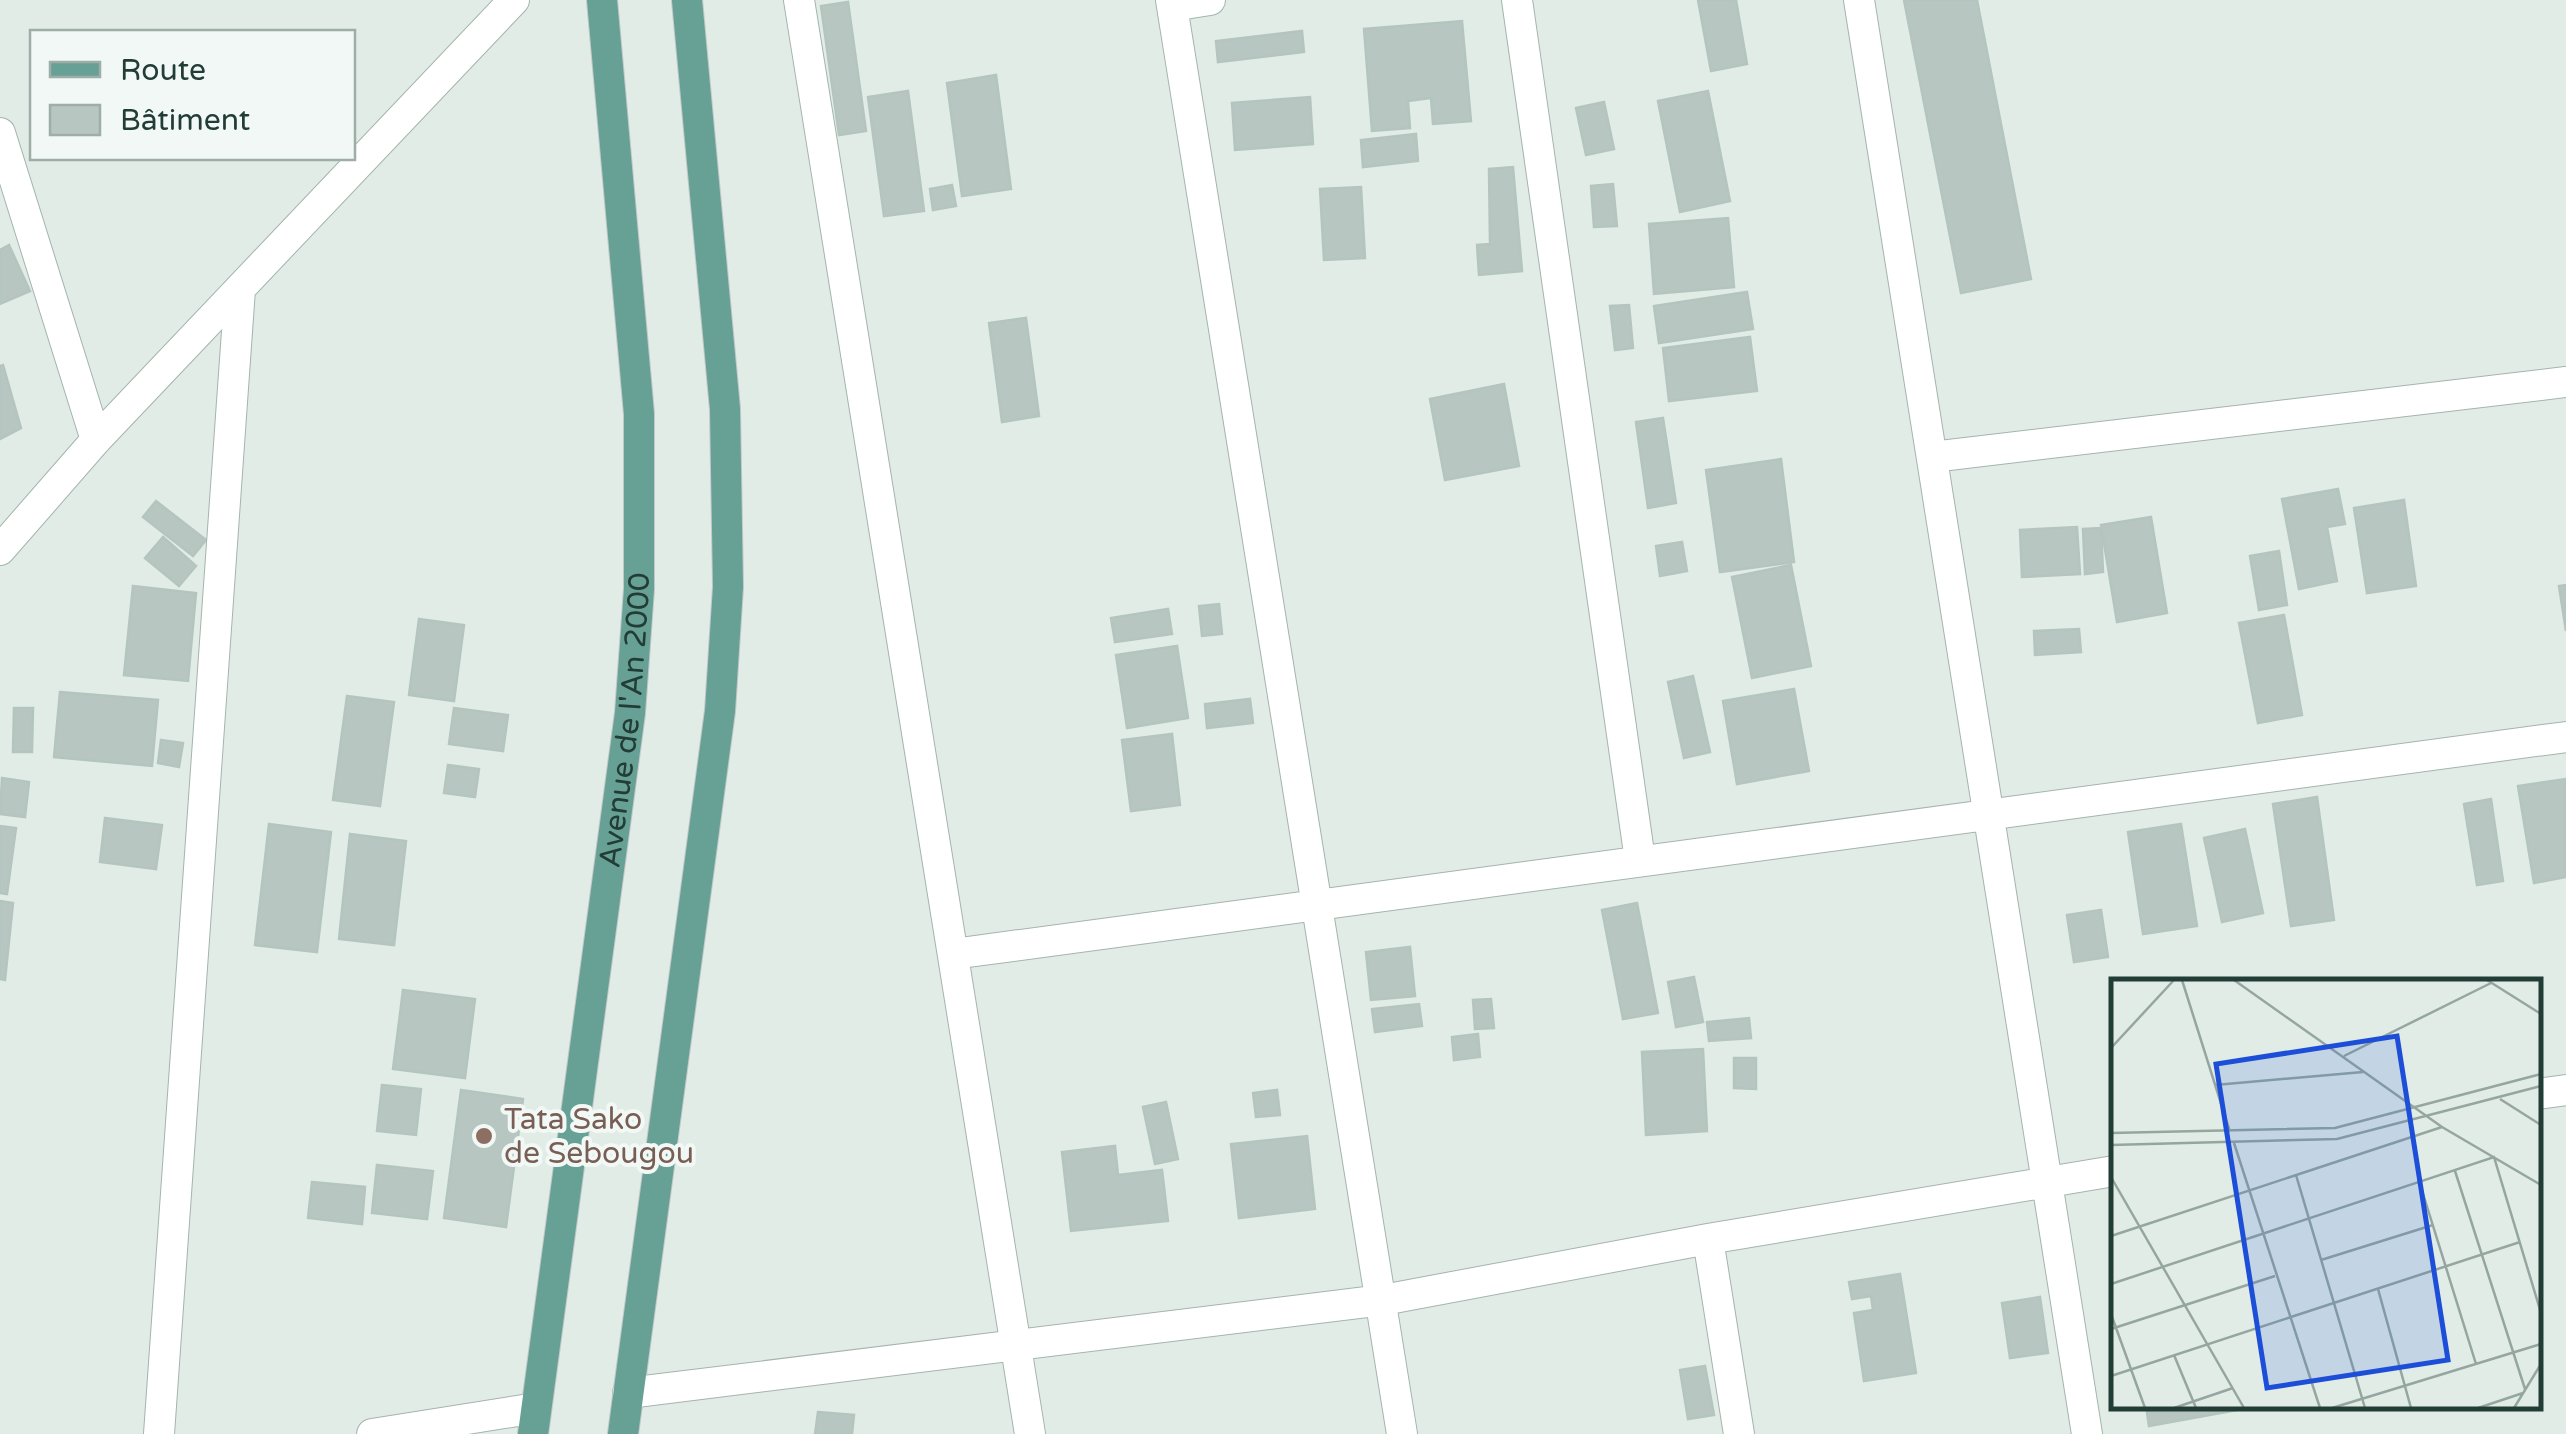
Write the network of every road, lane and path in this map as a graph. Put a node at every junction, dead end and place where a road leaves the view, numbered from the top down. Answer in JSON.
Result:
{"nodes":[{"id":1,"x":514,"y":0,"type":"edge"},
{"id":2,"x":602,"y":0,"type":"edge"},
{"id":3,"x":688,"y":0,"type":"edge"},
{"id":4,"x":799,"y":0,"type":"edge"},
{"id":5,"x":1210,"y":0,"type":"edge"},
{"id":6,"x":1517,"y":0,"type":"edge"},
{"id":7,"x":1859,"y":0,"type":"edge"},
{"id":8,"x":1172,"y":3,"type":"edge"},
{"id":9,"x":0,"y":133,"type":"edge"},
{"id":10,"x":240,"y":289,"type":"junction"},
{"id":11,"x":2566,"y":382,"type":"edge"},
{"id":12,"x":96,"y":440,"type":"junction"},
{"id":13,"x":1932,"y":458,"type":"junction"},
{"id":14,"x":0,"y":550,"type":"edge"},
{"id":15,"x":2566,"y":738,"type":"edge"},
{"id":16,"x":1989,"y":815,"type":"junction"},
{"id":17,"x":1640,"y":860,"type":"junction"},
{"id":18,"x":1318,"y":904,"type":"junction"},
{"id":19,"x":953,"y":954,"type":"junction"},
{"id":20,"x":2566,"y":1090,"type":"edge"},
{"id":21,"x":2541,"y":1094,"type":"edge"},
{"id":22,"x":2111,"y":1173,"type":"edge"},
{"id":23,"x":2047,"y":1184,"type":"junction"},
{"id":24,"x":1708,"y":1239,"type":"junction"},
{"id":25,"x":1383,"y":1300,"type":"junction"},
{"id":26,"x":1015,"y":1345,"type":"junction"},
{"id":27,"x":628,"y":1393,"type":"junction"},
{"id":28,"x":534,"y":1421,"type":"edge"},
{"id":29,"x":159,"y":1434,"type":"edge"},
{"id":30,"x":372,"y":1434,"type":"edge"},
{"id":31,"x":622,"y":1434,"type":"edge"},
{"id":32,"x":1030,"y":1434,"type":"edge"},
{"id":33,"x":1402,"y":1434,"type":"edge"},
{"id":34,"x":1739,"y":1434,"type":"edge"},
{"id":35,"x":2087,"y":1434,"type":"edge"}],
"edges":[{"from":1,"to":10,"type":"street"},
{"from":2,"to":28,"type":"main road","name":"Avenue de l'An 2000"},
{"from":3,"to":27,"type":"main road"},
{"from":4,"to":19,"type":"street"},
{"from":5,"to":8,"type":"street"},
{"from":6,"to":17,"type":"street"},
{"from":7,"to":13,"type":"street"},
{"from":8,"to":18,"type":"street"},
{"from":9,"to":12,"type":"street"},
{"from":10,"to":12,"type":"street"},
{"from":10,"to":29,"type":"street"},
{"from":11,"to":13,"type":"street"},
{"from":12,"to":14,"type":"street"},
{"from":13,"to":16,"type":"street"},
{"from":15,"to":16,"type":"street"},
{"from":16,"to":17,"type":"street"},
{"from":16,"to":23,"type":"street"},
{"from":17,"to":18,"type":"street"},
{"from":18,"to":19,"type":"street"},
{"from":18,"to":25,"type":"street"},
{"from":19,"to":26,"type":"street"},
{"from":20,"to":21,"type":"street"},
{"from":22,"to":23,"type":"street"},
{"from":23,"to":24,"type":"street"},
{"from":23,"to":35,"type":"street"},
{"from":24,"to":25,"type":"street"},
{"from":24,"to":34,"type":"street"},
{"from":25,"to":26,"type":"street"},
{"from":25,"to":33,"type":"street"},
{"from":26,"to":27,"type":"street"},
{"from":26,"to":32,"type":"street"},
{"from":27,"to":31,"type":"main road"},
{"from":28,"to":30,"type":"street"}]}
